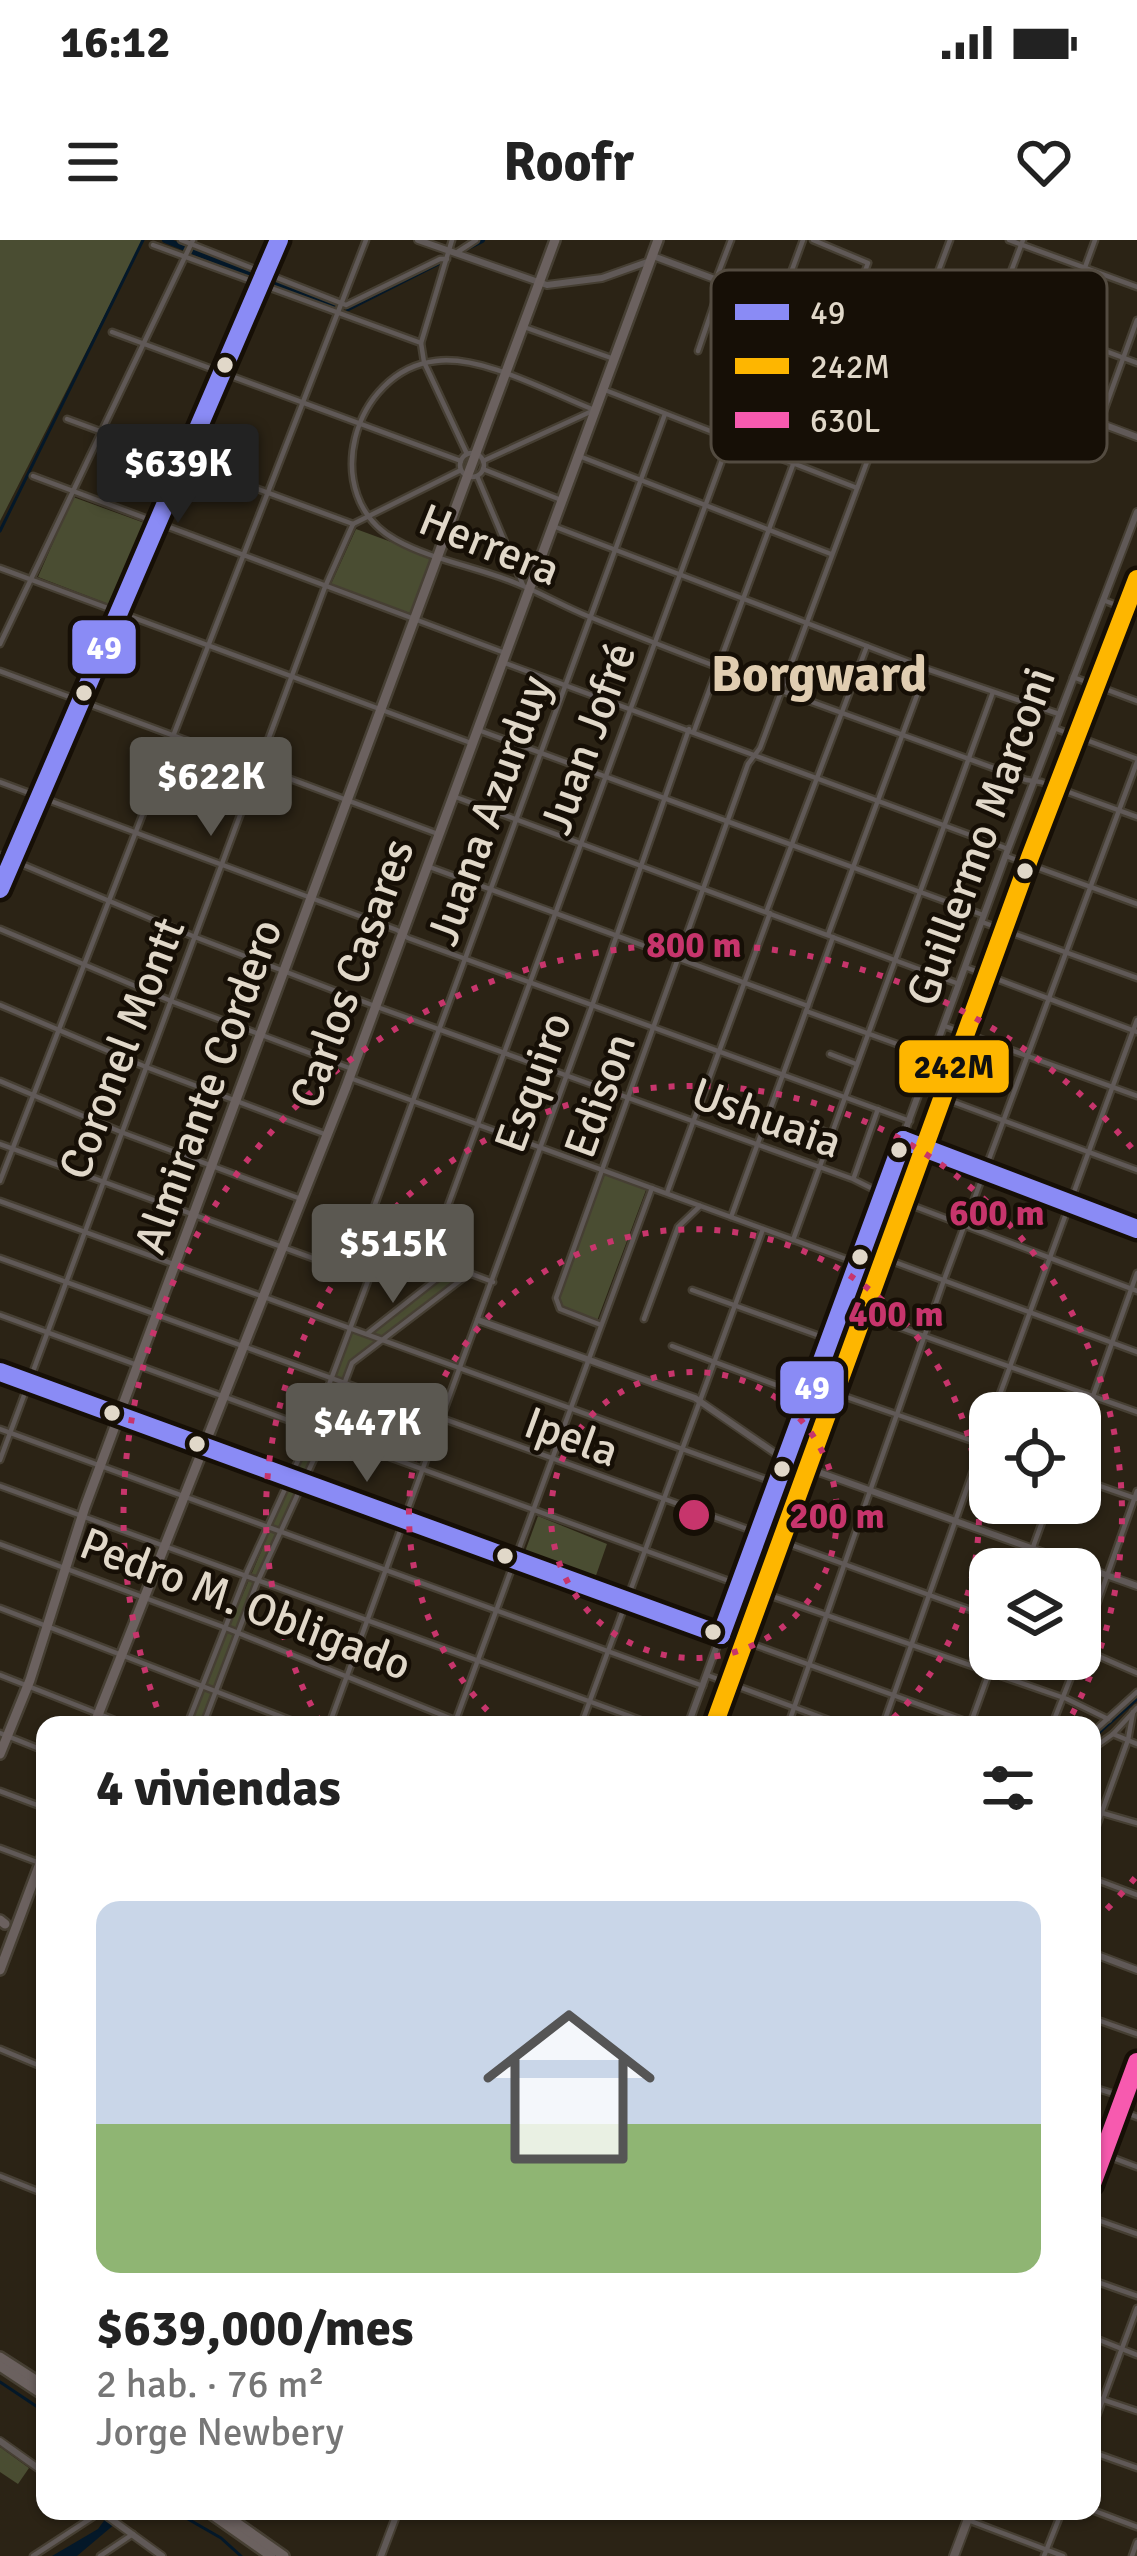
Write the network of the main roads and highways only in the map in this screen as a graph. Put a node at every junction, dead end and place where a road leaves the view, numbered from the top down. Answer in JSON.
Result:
{"nodes":[{"id":1,"x":555,"y":240,"type":"edge"},
{"id":2,"x":658,"y":240,"type":"edge"},
{"id":3,"x":97,"y":1716,"type":"edge"},
{"id":4,"x":4,"y":1735,"type":"edge"},
{"id":5,"x":0,"y":1754,"type":"edge"},
{"id":6,"x":36,"y":1878,"type":"edge"},
{"id":7,"x":20,"y":1915,"type":"junction"},
{"id":8,"x":2,"y":1922,"type":"edge"},
{"id":9,"x":0,"y":1957,"type":"edge"},
{"id":10,"x":0,"y":1970,"type":"edge"},
{"id":11,"x":1137,"y":2062,"type":"edge"},
{"id":12,"x":1101,"y":2159,"type":"edge"},
{"id":13,"x":0,"y":2357,"type":"edge"},
{"id":14,"x":0,"y":2366,"type":"edge"},
{"id":15,"x":36,"y":2380,"type":"edge"},
{"id":16,"x":36,"y":2390,"type":"edge"},
{"id":17,"x":220,"y":2520,"type":"edge"},
{"id":18,"x":233,"y":2520,"type":"edge"},
{"id":19,"x":967,"y":2520,"type":"edge"},
{"id":20,"x":271,"y":2556,"type":"edge"},
{"id":21,"x":284,"y":2556,"type":"edge"},
{"id":22,"x":954,"y":2556,"type":"edge"}],
"edges":[{"from":1,"to":4,"type":"main road","name":"Almirante Cordero"},
{"from":2,"to":3,"type":"main road","name":"Carlos Casares"},
{"from":4,"to":5,"type":"main road","name":"Almirante Cordero"},
{"from":6,"to":7,"type":"main road"},
{"from":7,"to":8,"type":"main road"},
{"from":7,"to":10,"type":"main road"},
{"from":8,"to":9,"type":"main road"},
{"from":11,"to":12,"type":"main road"},
{"from":13,"to":15,"type":"main road"},
{"from":14,"to":16,"type":"main road"},
{"from":17,"to":20,"type":"main road"},
{"from":18,"to":21,"type":"main road"},
{"from":19,"to":22,"type":"main road"}]}
